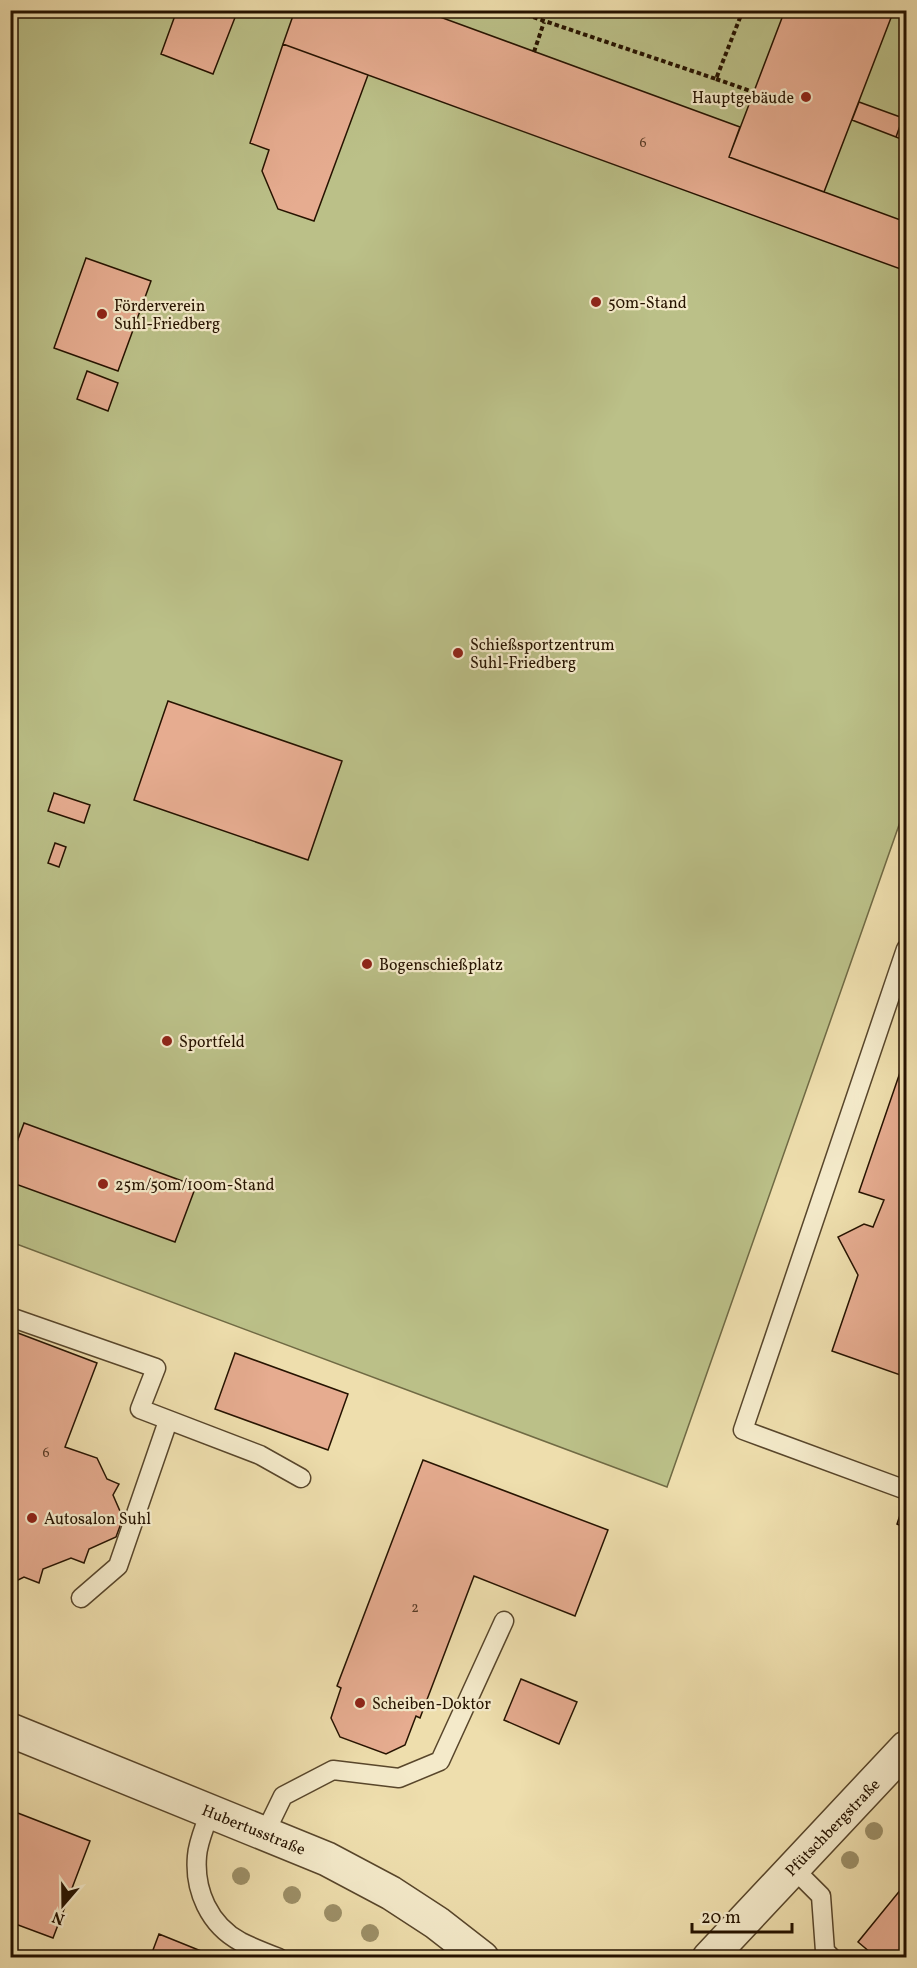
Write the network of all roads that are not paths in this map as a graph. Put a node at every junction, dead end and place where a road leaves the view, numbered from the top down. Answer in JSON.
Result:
{"nodes":[{"id":1,"x":906,"y":949,"type":"edge"},
{"id":2,"x":10,"y":1317,"type":"edge"},
{"id":3,"x":168,"y":1421,"type":"junction"},
{"id":4,"x":301,"y":1478,"type":"dead end"},
{"id":5,"x":906,"y":1490,"type":"edge"},
{"id":6,"x":81,"y":1598,"type":"dead end"},
{"id":7,"x":504,"y":1621,"type":"dead end"},
{"id":8,"x":10,"y":1730,"type":"edge"},
{"id":9,"x":906,"y":1748,"type":"edge"},
{"id":10,"x":210,"y":1811,"type":"junction"},
{"id":11,"x":265,"y":1833,"type":"junction"},
{"id":12,"x":792,"y":1869,"type":"junction"},
{"id":13,"x":279,"y":1958,"type":"edge"},
{"id":14,"x":482,"y":1958,"type":"edge"},
{"id":15,"x":709,"y":1958,"type":"edge"},
{"id":16,"x":832,"y":1958,"type":"edge"}],
"edges":[{"from":1,"to":5,"type":"lane"},
{"from":2,"to":3,"type":"lane"},
{"from":3,"to":4,"type":"lane"},
{"from":3,"to":6,"type":"lane"},
{"from":7,"to":11,"type":"lane"},
{"from":8,"to":10,"type":"street","name":"Hubertusstraße"},
{"from":9,"to":12,"type":"street","name":"Pfütschbergstraße"},
{"from":10,"to":11,"type":"street","name":"Hubertusstraße"},
{"from":10,"to":13,"type":"lane"},
{"from":11,"to":14,"type":"street","name":"Hubertusstraße"},
{"from":12,"to":15,"type":"street","name":"Pfütschbergstraße"},
{"from":12,"to":16,"type":"lane"}]}
